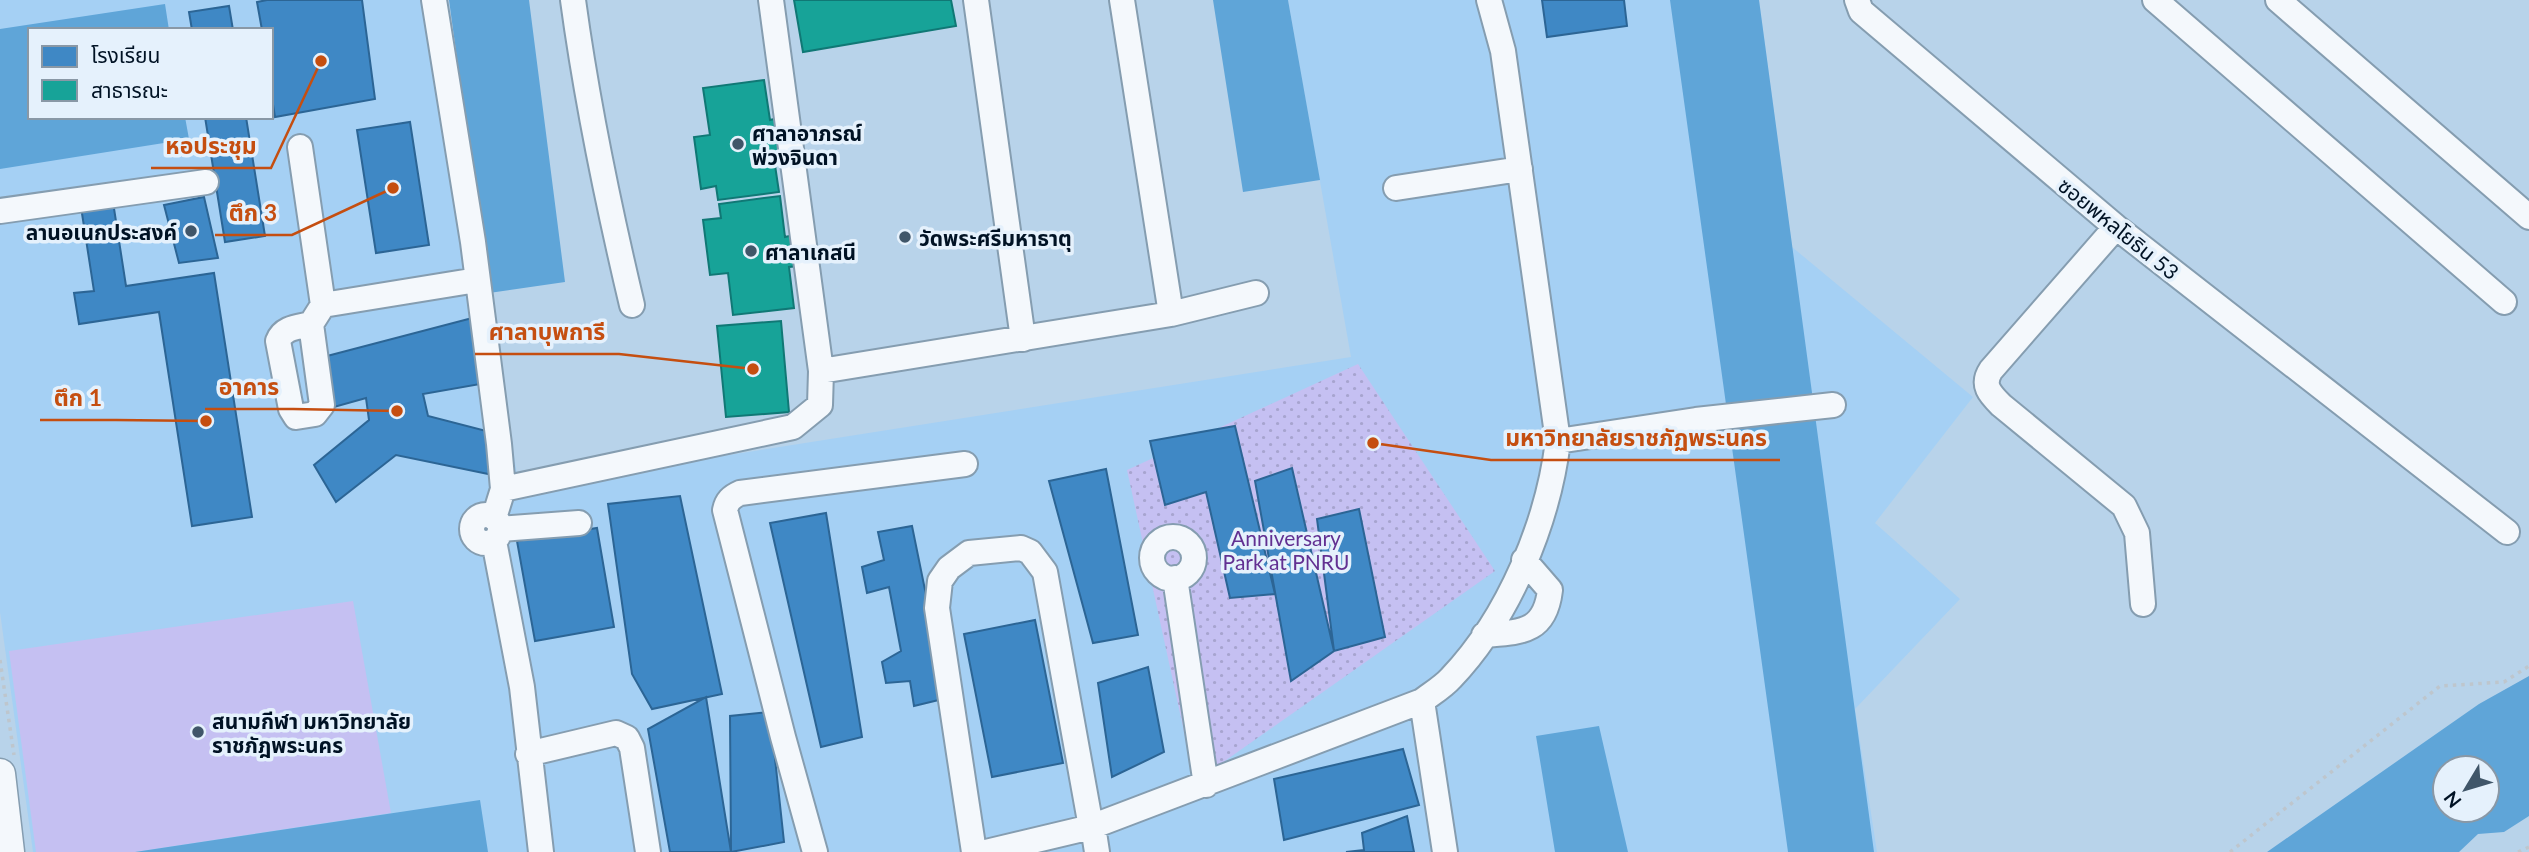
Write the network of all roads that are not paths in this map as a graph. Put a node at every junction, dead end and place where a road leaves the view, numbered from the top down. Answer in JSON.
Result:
{"nodes":[{"id":1,"x":435,"y":0,"type":"edge"},
{"id":2,"x":573,"y":0,"type":"edge"},
{"id":3,"x":771,"y":0,"type":"edge"},
{"id":4,"x":976,"y":0,"type":"edge"},
{"id":5,"x":1122,"y":0,"type":"edge"},
{"id":6,"x":1489,"y":0,"type":"edge"},
{"id":7,"x":1857,"y":0,"type":"edge"},
{"id":8,"x":2155,"y":0,"type":"edge"},
{"id":9,"x":2278,"y":0,"type":"edge"},
{"id":10,"x":300,"y":146,"type":"dead end"},
{"id":11,"x":1520,"y":169,"type":"junction"},
{"id":12,"x":206,"y":182,"type":"dead end"},
{"id":13,"x":1396,"y":188,"type":"dead end"},
{"id":14,"x":0,"y":211,"type":"edge"},
{"id":15,"x":2529,"y":217,"type":"edge"},
{"id":16,"x":2116,"y":227,"type":"junction"},
{"id":17,"x":477,"y":280,"type":"junction"},
{"id":18,"x":1256,"y":293,"type":"dead end"},
{"id":19,"x":2504,"y":302,"type":"dead end"},
{"id":20,"x":632,"y":305,"type":"dead end"},
{"id":21,"x":1171,"y":314,"type":"junction"},
{"id":22,"x":1023,"y":339,"type":"junction"},
{"id":23,"x":821,"y":371,"type":"junction"},
{"id":24,"x":1826,"y":405,"type":"dead end"},
{"id":25,"x":1558,"y":441,"type":"junction"},
{"id":26,"x":965,"y":464,"type":"dead end"},
{"id":27,"x":503,"y":489,"type":"junction"},
{"id":28,"x":579,"y":523,"type":"dead end"},
{"id":29,"x":496,"y":529,"type":"junction"},
{"id":30,"x":2507,"y":532,"type":"dead end"},
{"id":31,"x":1524,"y":560,"type":"junction"},
{"id":32,"x":1175,"y":578,"type":"dead end"},
{"id":33,"x":2143,"y":604,"type":"dead end"},
{"id":34,"x":1484,"y":635,"type":"junction"},
{"id":35,"x":1422,"y":701,"type":"junction"},
{"id":36,"x":528,"y":754,"type":"junction"},
{"id":37,"x":0,"y":774,"type":"edge"},
{"id":38,"x":1206,"y":785,"type":"junction"},
{"id":39,"x":1091,"y":826,"type":"junction"},
{"id":40,"x":9,"y":852,"type":"edge"},
{"id":41,"x":541,"y":852,"type":"edge"},
{"id":42,"x":648,"y":852,"type":"edge"},
{"id":43,"x":815,"y":852,"type":"edge"},
{"id":44,"x":974,"y":852,"type":"edge"},
{"id":45,"x":986,"y":852,"type":"edge"},
{"id":46,"x":1097,"y":852,"type":"edge"},
{"id":47,"x":1445,"y":852,"type":"edge"}],
"edges":[{"from":1,"to":17,"type":"street"},
{"from":2,"to":20,"type":"street"},
{"from":3,"to":23,"type":"street"},
{"from":4,"to":22,"type":"street"},
{"from":5,"to":21,"type":"street"},
{"from":6,"to":11,"type":"street"},
{"from":7,"to":16,"type":"street","name":"ซอยพหลโยธิน 53"},
{"from":8,"to":19,"type":"street"},
{"from":9,"to":15,"type":"street"},
{"from":10,"to":17,"type":"street"},
{"from":11,"to":13,"type":"street"},
{"from":11,"to":25,"type":"street"},
{"from":12,"to":14,"type":"street"},
{"from":16,"to":30,"type":"street","name":"ซอยพหลโยธิน 53"},
{"from":16,"to":33,"type":"street"},
{"from":17,"to":27,"type":"street"},
{"from":18,"to":21,"type":"street"},
{"from":21,"to":22,"type":"street"},
{"from":22,"to":23,"type":"street"},
{"from":23,"to":27,"type":"street"},
{"from":24,"to":25,"type":"street"},
{"from":25,"to":31,"type":"street"},
{"from":26,"to":43,"type":"street"},
{"from":27,"to":29,"type":"street"},
{"from":28,"to":29,"type":"street"},
{"from":29,"to":36,"type":"street"},
{"from":31,"to":34,"type":"street"},
{"from":31,"to":34,"type":"street"},
{"from":32,"to":38,"type":"street"},
{"from":34,"to":35,"type":"street"},
{"from":35,"to":38,"type":"street"},
{"from":35,"to":47,"type":"street"},
{"from":36,"to":41,"type":"street"},
{"from":36,"to":42,"type":"street"},
{"from":37,"to":40,"type":"main road"},
{"from":38,"to":39,"type":"street"},
{"from":39,"to":44,"type":"street"},
{"from":39,"to":45,"type":"street"},
{"from":39,"to":46,"type":"street"}]}
